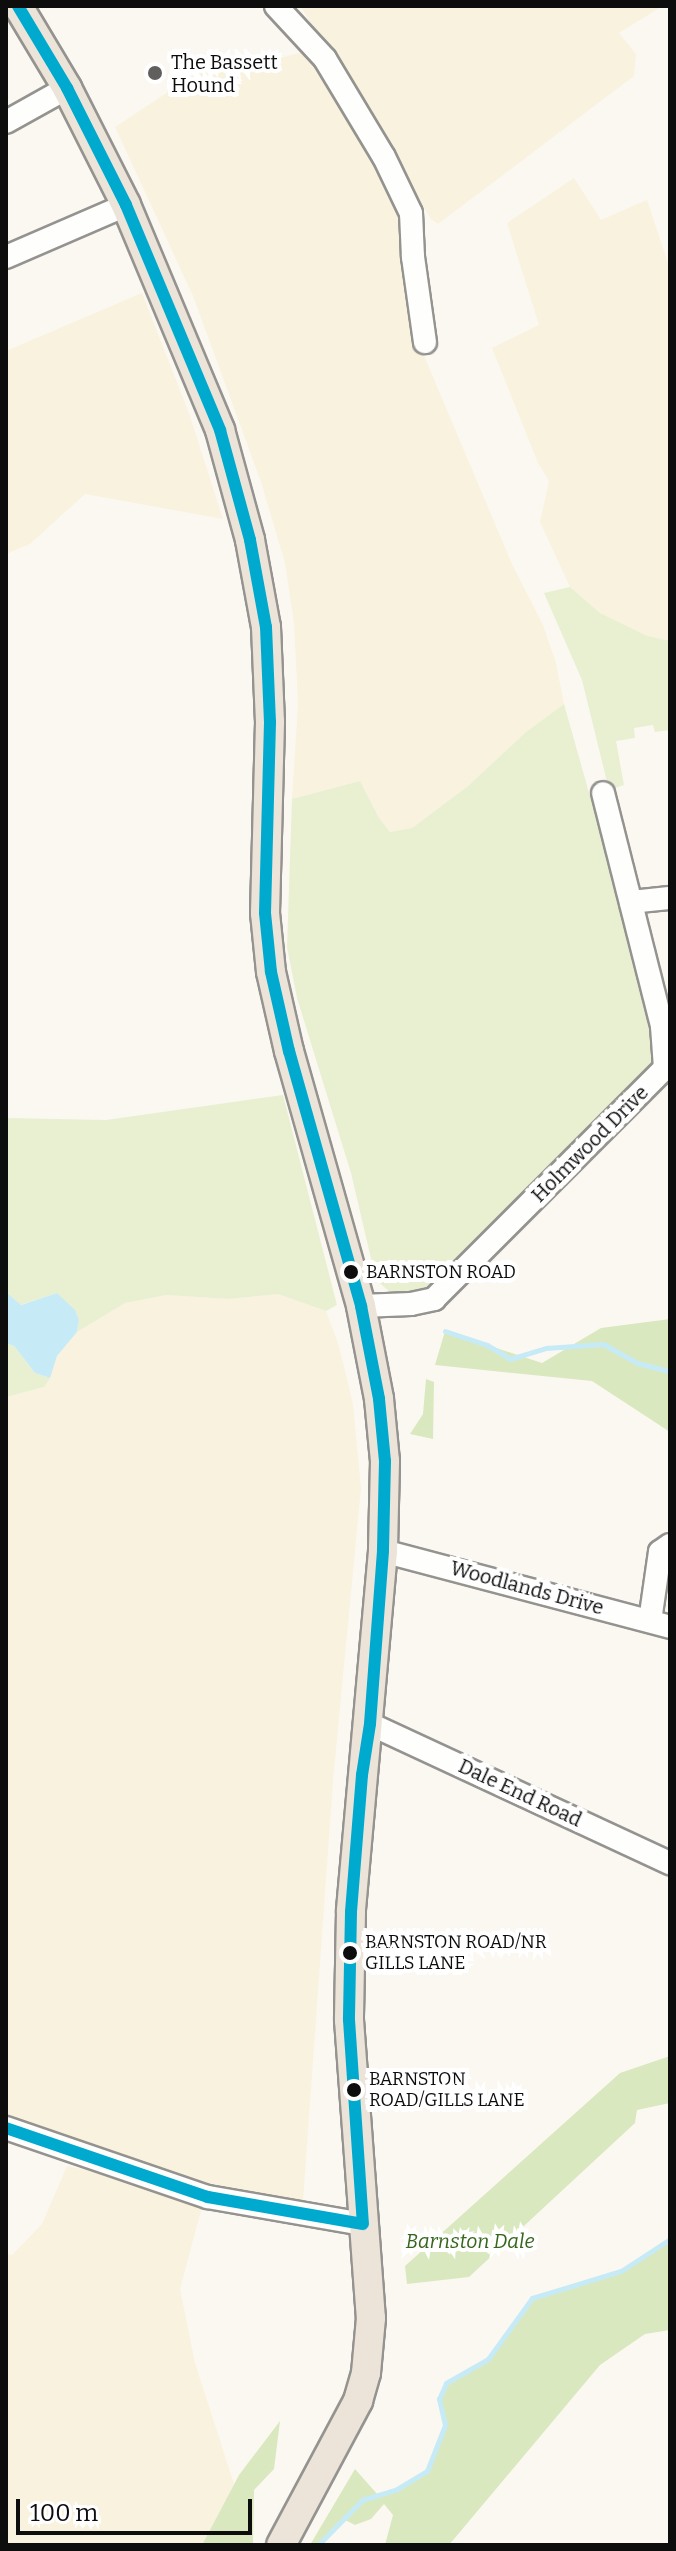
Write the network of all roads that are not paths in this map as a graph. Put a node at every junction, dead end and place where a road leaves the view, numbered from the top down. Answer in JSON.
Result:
{"nodes":[{"id":1,"x":18,"y":6,"type":"edge"},
{"id":2,"x":276,"y":6,"type":"edge"},
{"id":3,"x":67,"y":88,"type":"junction"},
{"id":4,"x":6,"y":122,"type":"edge"},
{"id":5,"x":126,"y":205,"type":"junction"},
{"id":6,"x":6,"y":257,"type":"edge"},
{"id":7,"x":425,"y":342,"type":"dead end"},
{"id":8,"x":603,"y":793,"type":"dead end"},
{"id":9,"x":670,"y":898,"type":"edge"},
{"id":10,"x":631,"y":902,"type":"junction"},
{"id":11,"x":361,"y":1306,"type":"junction"},
{"id":12,"x":670,"y":1545,"type":"edge"},
{"id":13,"x":383,"y":1551,"type":"junction"},
{"id":14,"x":660,"y":1624,"type":"edge"},
{"id":15,"x":370,"y":1724,"type":"junction"},
{"id":16,"x":670,"y":1863,"type":"edge"},
{"id":17,"x":6,"y":2128,"type":"edge"},
{"id":18,"x":363,"y":2224,"type":"junction"},
{"id":19,"x":281,"y":2545,"type":"edge"}],
"edges":[{"from":1,"to":3,"type":"main road"},
{"from":2,"to":7,"type":"street"},
{"from":3,"to":4,"type":"street"},
{"from":3,"to":5,"type":"main road"},
{"from":5,"to":6,"type":"street"},
{"from":5,"to":11,"type":"main road"},
{"from":8,"to":10,"type":"street","name":"Holmwood Drive"},
{"from":9,"to":10,"type":"street"},
{"from":10,"to":11,"type":"street","name":"Holmwood Drive"},
{"from":11,"to":13,"type":"main road"},
{"from":12,"to":14,"type":"street"},
{"from":13,"to":14,"type":"street","name":"Woodlands Drive"},
{"from":13,"to":15,"type":"main road"},
{"from":15,"to":16,"type":"street","name":"Dale End Road"},
{"from":15,"to":18,"type":"main road"},
{"from":17,"to":18,"type":"street"},
{"from":18,"to":19,"type":"main road"}]}
